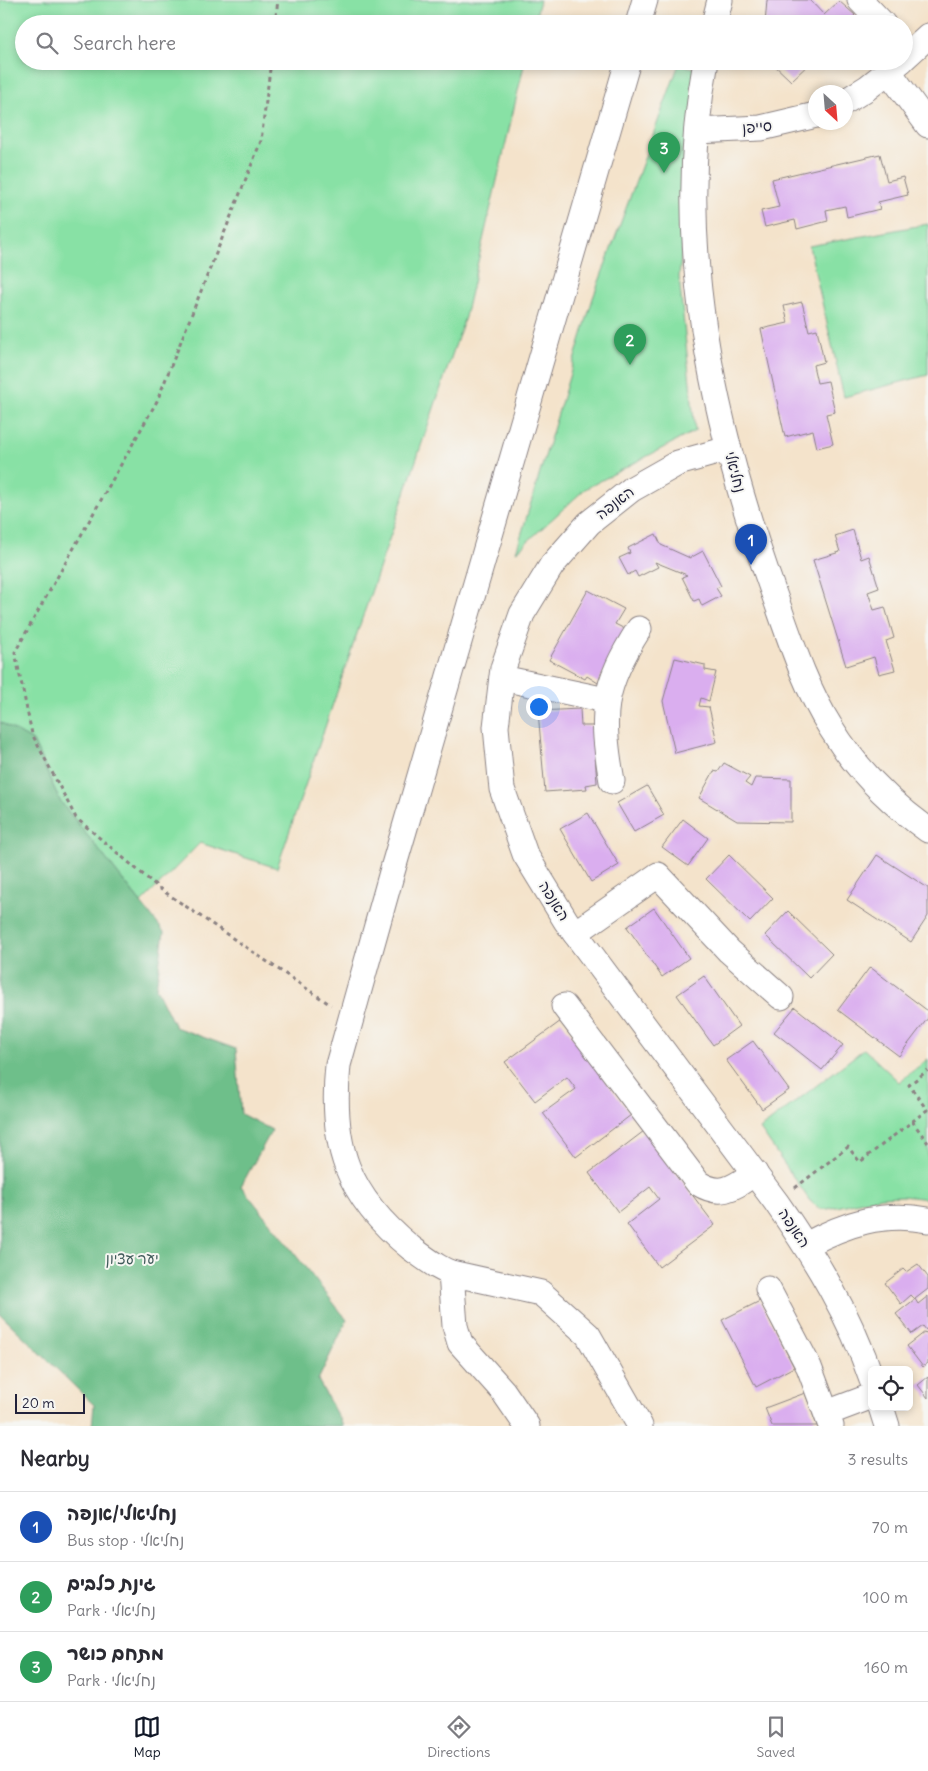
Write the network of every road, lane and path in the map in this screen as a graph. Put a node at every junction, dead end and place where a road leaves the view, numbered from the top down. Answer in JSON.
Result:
{"nodes":[{"id":1,"x":278,"y":0,"type":"edge"},
{"id":2,"x":645,"y":0,"type":"edge"},
{"id":3,"x":720,"y":0,"type":"edge"},
{"id":4,"x":860,"y":0,"type":"edge"},
{"id":5,"x":277,"y":15,"type":"edge"},
{"id":6,"x":641,"y":15,"type":"edge"},
{"id":7,"x":716,"y":15,"type":"edge"},
{"id":8,"x":874,"y":15,"type":"edge"},
{"id":9,"x":928,"y":36,"type":"edge"},
{"id":10,"x":913,"y":50,"type":"edge"},
{"id":11,"x":270,"y":70,"type":"edge"},
{"id":12,"x":625,"y":70,"type":"edge"},
{"id":13,"x":705,"y":70,"type":"edge"},
{"id":14,"x":890,"y":70,"type":"edge"},
{"id":15,"x":901,"y":70,"type":"edge"},
{"id":16,"x":853,"y":96,"type":"edge"},
{"id":17,"x":808,"y":117,"type":"edge"},
{"id":18,"x":928,"y":125,"type":"edge"},
{"id":19,"x":697,"y":131,"type":"junction"},
{"id":20,"x":728,"y":449,"type":"junction"},
{"id":21,"x":639,"y":629,"type":"dead end"},
{"id":22,"x":502,"y":678,"type":"junction"},
{"id":23,"x":606,"y":700,"type":"junction"},
{"id":24,"x":612,"y":781,"type":"dead end"},
{"id":25,"x":928,"y":830,"type":"edge"},
{"id":26,"x":575,"y":933,"type":"junction"},
{"id":27,"x":781,"y":997,"type":"dead end"},
{"id":28,"x":564,"y":1006,"type":"dead end"},
{"id":29,"x":350,"y":1019,"type":"junction"},
{"id":30,"x":928,"y":1070,"type":"edge"},
{"id":31,"x":912,"y":1122,"type":"junction"},
{"id":32,"x":928,"y":1143,"type":"edge"},
{"id":33,"x":755,"y":1173,"type":"junction"},
{"id":34,"x":776,"y":1202,"type":"junction"},
{"id":35,"x":928,"y":1220,"type":"edge"},
{"id":36,"x":806,"y":1245,"type":"junction"},
{"id":37,"x":458,"y":1275,"type":"junction"},
{"id":38,"x":768,"y":1289,"type":"dead end"},
{"id":39,"x":868,"y":1370,"type":"edge"},
{"id":40,"x":868,"y":1398,"type":"edge"},
{"id":41,"x":882,"y":1411,"type":"edge"},
{"id":42,"x":829,"y":1419,"type":"edge"},
{"id":43,"x":527,"y":1426,"type":"edge"},
{"id":44,"x":640,"y":1426,"type":"edge"},
{"id":45,"x":886,"y":1426,"type":"edge"}],
"edges":[{"from":1,"to":5,"type":"path"},
{"from":2,"to":6,"type":"street"},
{"from":3,"to":7,"type":"street"},
{"from":4,"to":8,"type":"street"},
{"from":9,"to":10,"type":"street"},
{"from":11,"to":29,"type":"path"},
{"from":12,"to":29,"type":"street"},
{"from":13,"to":19,"type":"street","name":"נחליאלי"},
{"from":14,"to":16,"type":"street"},
{"from":15,"to":18,"type":"street"},
{"from":17,"to":19,"type":"street","name":"סייפן"},
{"from":19,"to":20,"type":"street","name":"נחליאלי"},
{"from":20,"to":22,"type":"street","name":"האנפה"},
{"from":20,"to":25,"type":"street","name":"נחליאלי"},
{"from":21,"to":23,"type":"street"},
{"from":22,"to":23,"type":"street"},
{"from":22,"to":26,"type":"street","name":"האנפה"},
{"from":23,"to":24,"type":"street"},
{"from":26,"to":27,"type":"street"},
{"from":26,"to":33,"type":"street","name":"האנפה"},
{"from":28,"to":33,"type":"street"},
{"from":29,"to":37,"type":"street"},
{"from":30,"to":31,"type":"path"},
{"from":31,"to":32,"type":"path"},
{"from":31,"to":34,"type":"path"},
{"from":33,"to":34,"type":"street","name":"האנפה"},
{"from":34,"to":36,"type":"street","name":"האנפה"},
{"from":35,"to":36,"type":"street"},
{"from":36,"to":39,"type":"street","name":"האנפה"},
{"from":37,"to":43,"type":"street"},
{"from":37,"to":44,"type":"street"},
{"from":38,"to":42,"type":"street"},
{"from":40,"to":42,"type":"street"},
{"from":41,"to":45,"type":"street"}]}
